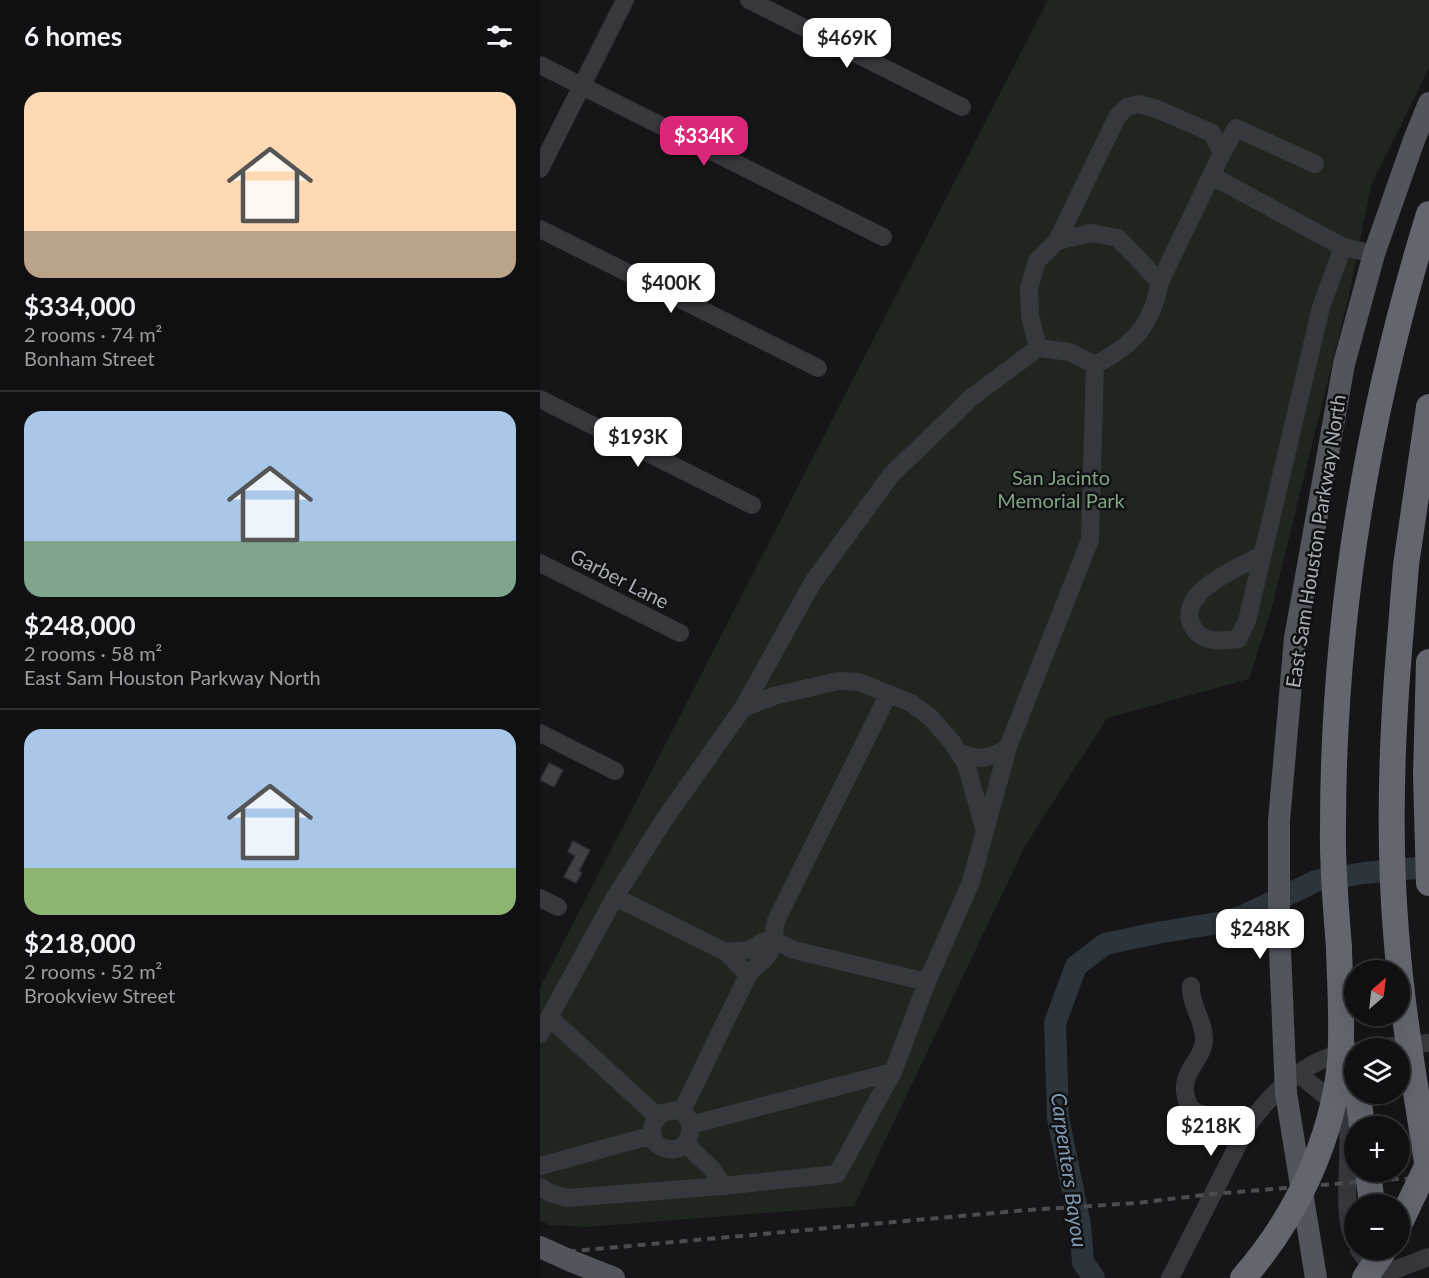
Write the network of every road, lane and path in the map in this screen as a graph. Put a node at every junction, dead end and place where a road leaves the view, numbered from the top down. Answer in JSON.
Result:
{"nodes":[{"id":1,"x":625,"y":0,"type":"edge"},
{"id":2,"x":749,"y":0,"type":"edge"},
{"id":3,"x":540,"y":65,"type":"edge"},
{"id":4,"x":582,"y":86,"type":"junction"},
{"id":5,"x":1429,"y":103,"type":"edge"},
{"id":6,"x":962,"y":107,"type":"dead end"},
{"id":7,"x":1222,"y":153,"type":"junction"},
{"id":8,"x":1315,"y":164,"type":"dead end"},
{"id":9,"x":540,"y":169,"type":"edge"},
{"id":10,"x":1212,"y":176,"type":"junction"},
{"id":11,"x":1429,"y":214,"type":"edge"},
{"id":12,"x":540,"y":228,"type":"edge"},
{"id":13,"x":883,"y":237,"type":"dead end"},
{"id":14,"x":1057,"y":242,"type":"junction"},
{"id":15,"x":1343,"y":247,"type":"junction"},
{"id":16,"x":1374,"y":254,"type":"junction"},
{"id":17,"x":1160,"y":282,"type":"junction"},
{"id":18,"x":1038,"y":348,"type":"junction"},
{"id":19,"x":1095,"y":365,"type":"junction"},
{"id":20,"x":818,"y":368,"type":"dead end"},
{"id":21,"x":540,"y":399,"type":"edge"},
{"id":22,"x":1429,"y":407,"type":"edge"},
{"id":23,"x":752,"y":505,"type":"dead end"},
{"id":24,"x":1262,"y":555,"type":"junction"},
{"id":25,"x":540,"y":563,"type":"edge"},
{"id":26,"x":680,"y":633,"type":"dead end"},
{"id":27,"x":1429,"y":672,"type":"edge"},
{"id":28,"x":888,"y":695,"type":"junction"},
{"id":29,"x":743,"y":708,"type":"junction"},
{"id":30,"x":540,"y":733,"type":"edge"},
{"id":31,"x":1008,"y":747,"type":"junction"},
{"id":32,"x":959,"y":752,"type":"junction"},
{"id":33,"x":615,"y":771,"type":"dead end"},
{"id":34,"x":984,"y":830,"type":"junction"},
{"id":35,"x":1429,"y":883,"type":"edge"},
{"id":36,"x":615,"y":897,"type":"junction"},
{"id":37,"x":540,"y":898,"type":"edge"},
{"id":38,"x":558,"y":907,"type":"dead end"},
{"id":39,"x":772,"y":939,"type":"junction"},
{"id":40,"x":1339,"y":948,"type":"junction"},
{"id":41,"x":726,"y":952,"type":"junction"},
{"id":42,"x":748,"y":975,"type":"junction"},
{"id":43,"x":927,"y":982,"type":"junction"},
{"id":44,"x":1191,"y":986,"type":"dead end"},
{"id":45,"x":547,"y":1010,"type":"edge"},
{"id":46,"x":540,"y":1034,"type":"edge"},
{"id":47,"x":1350,"y":1038,"type":"edge"},
{"id":48,"x":1429,"y":1043,"type":"edge"},
{"id":49,"x":1410,"y":1045,"type":"edge"},
{"id":50,"x":1344,"y":1054,"type":"edge"},
{"id":51,"x":893,"y":1072,"type":"junction"},
{"id":52,"x":1298,"y":1073,"type":"junction"},
{"id":53,"x":658,"y":1117,"type":"junction"},
{"id":54,"x":686,"y":1126,"type":"junction"},
{"id":55,"x":1247,"y":1127,"type":"junction"},
{"id":56,"x":653,"y":1135,"type":"junction"},
{"id":57,"x":1429,"y":1162,"type":"edge"},
{"id":58,"x":540,"y":1166,"type":"edge"},
{"id":59,"x":1429,"y":1176,"type":"edge"},
{"id":60,"x":723,"y":1186,"type":"junction"},
{"id":61,"x":540,"y":1187,"type":"edge"},
{"id":62,"x":1347,"y":1194,"type":"edge"},
{"id":63,"x":1410,"y":1202,"type":"edge"},
{"id":64,"x":540,"y":1247,"type":"edge"},
{"id":65,"x":1429,"y":1257,"type":"edge"},
{"id":66,"x":1366,"y":1260,"type":"edge"},
{"id":67,"x":1377,"y":1260,"type":"edge"},
{"id":68,"x":1378,"y":1260,"type":"edge"},
{"id":69,"x":614,"y":1278,"type":"edge"},
{"id":70,"x":1170,"y":1278,"type":"edge"},
{"id":71,"x":1243,"y":1278,"type":"edge"},
{"id":72,"x":1316,"y":1278,"type":"edge"},
{"id":73,"x":1365,"y":1278,"type":"edge"},
{"id":74,"x":1381,"y":1278,"type":"edge"}],
"edges":[{"from":1,"to":4,"type":"street"},
{"from":2,"to":6,"type":"street"},
{"from":3,"to":4,"type":"street"},
{"from":4,"to":9,"type":"street"},
{"from":4,"to":13,"type":"street"},
{"from":5,"to":16,"type":"main road","name":"East Sam Houston Parkway North"},
{"from":7,"to":8,"type":"street"},
{"from":7,"to":10,"type":"street"},
{"from":7,"to":14,"type":"street"},
{"from":10,"to":15,"type":"street"},
{"from":10,"to":17,"type":"street"},
{"from":11,"to":40,"type":"highway"},
{"from":12,"to":20,"type":"street"},
{"from":14,"to":17,"type":"street"},
{"from":14,"to":18,"type":"street"},
{"from":15,"to":16,"type":"street"},
{"from":15,"to":24,"type":"street"},
{"from":16,"to":72,"type":"main road","name":"East Sam Houston Parkway North","bridge":true},
{"from":17,"to":19,"type":"street"},
{"from":18,"to":19,"type":"street"},
{"from":18,"to":29,"type":"street"},
{"from":19,"to":31,"type":"street"},
{"from":21,"to":23,"type":"street"},
{"from":22,"to":59,"type":"highway","bridge":true},
{"from":24,"to":24,"type":"street"},
{"from":25,"to":26,"type":"street","name":"Garber Lane"},
{"from":27,"to":35,"type":"highway"},
{"from":28,"to":29,"type":"street"},
{"from":28,"to":32,"type":"street"},
{"from":28,"to":39,"type":"street"},
{"from":29,"to":36,"type":"street"},
{"from":30,"to":33,"type":"street"},
{"from":31,"to":32,"type":"street"},
{"from":31,"to":34,"type":"street"},
{"from":32,"to":34,"type":"street"},
{"from":34,"to":43,"type":"street"},
{"from":36,"to":41,"type":"street"},
{"from":36,"to":45,"type":"street"},
{"from":37,"to":38,"type":"street"},
{"from":39,"to":41,"type":"street"},
{"from":39,"to":42,"type":"street"},
{"from":39,"to":43,"type":"street"},
{"from":40,"to":47,"type":"highway","bridge":true},
{"from":40,"to":71,"type":"highway","bridge":true},
{"from":41,"to":42,"type":"street"},
{"from":42,"to":54,"type":"street"},
{"from":43,"to":51,"type":"street"},
{"from":44,"to":55,"type":"street"},
{"from":45,"to":46,"type":"street"},
{"from":45,"to":53,"type":"street"},
{"from":48,"to":49,"type":"street"},
{"from":50,"to":52,"type":"street"},
{"from":51,"to":54,"type":"street"},
{"from":51,"to":60,"type":"street"},
{"from":52,"to":55,"type":"street"},
{"from":52,"to":62,"type":"street"},
{"from":53,"to":54,"type":"street"},
{"from":53,"to":56,"type":"street"},
{"from":54,"to":56,"type":"street"},
{"from":54,"to":60,"type":"street"},
{"from":55,"to":70,"type":"street"},
{"from":56,"to":58,"type":"street"},
{"from":57,"to":63,"type":"highway","bridge":true},
{"from":60,"to":61,"type":"street"},
{"from":64,"to":69,"type":"main road","bridge":true},
{"from":65,"to":66,"type":"street"},
{"from":67,"to":73,"type":"highway","bridge":true},
{"from":68,"to":74,"type":"highway"}]}
